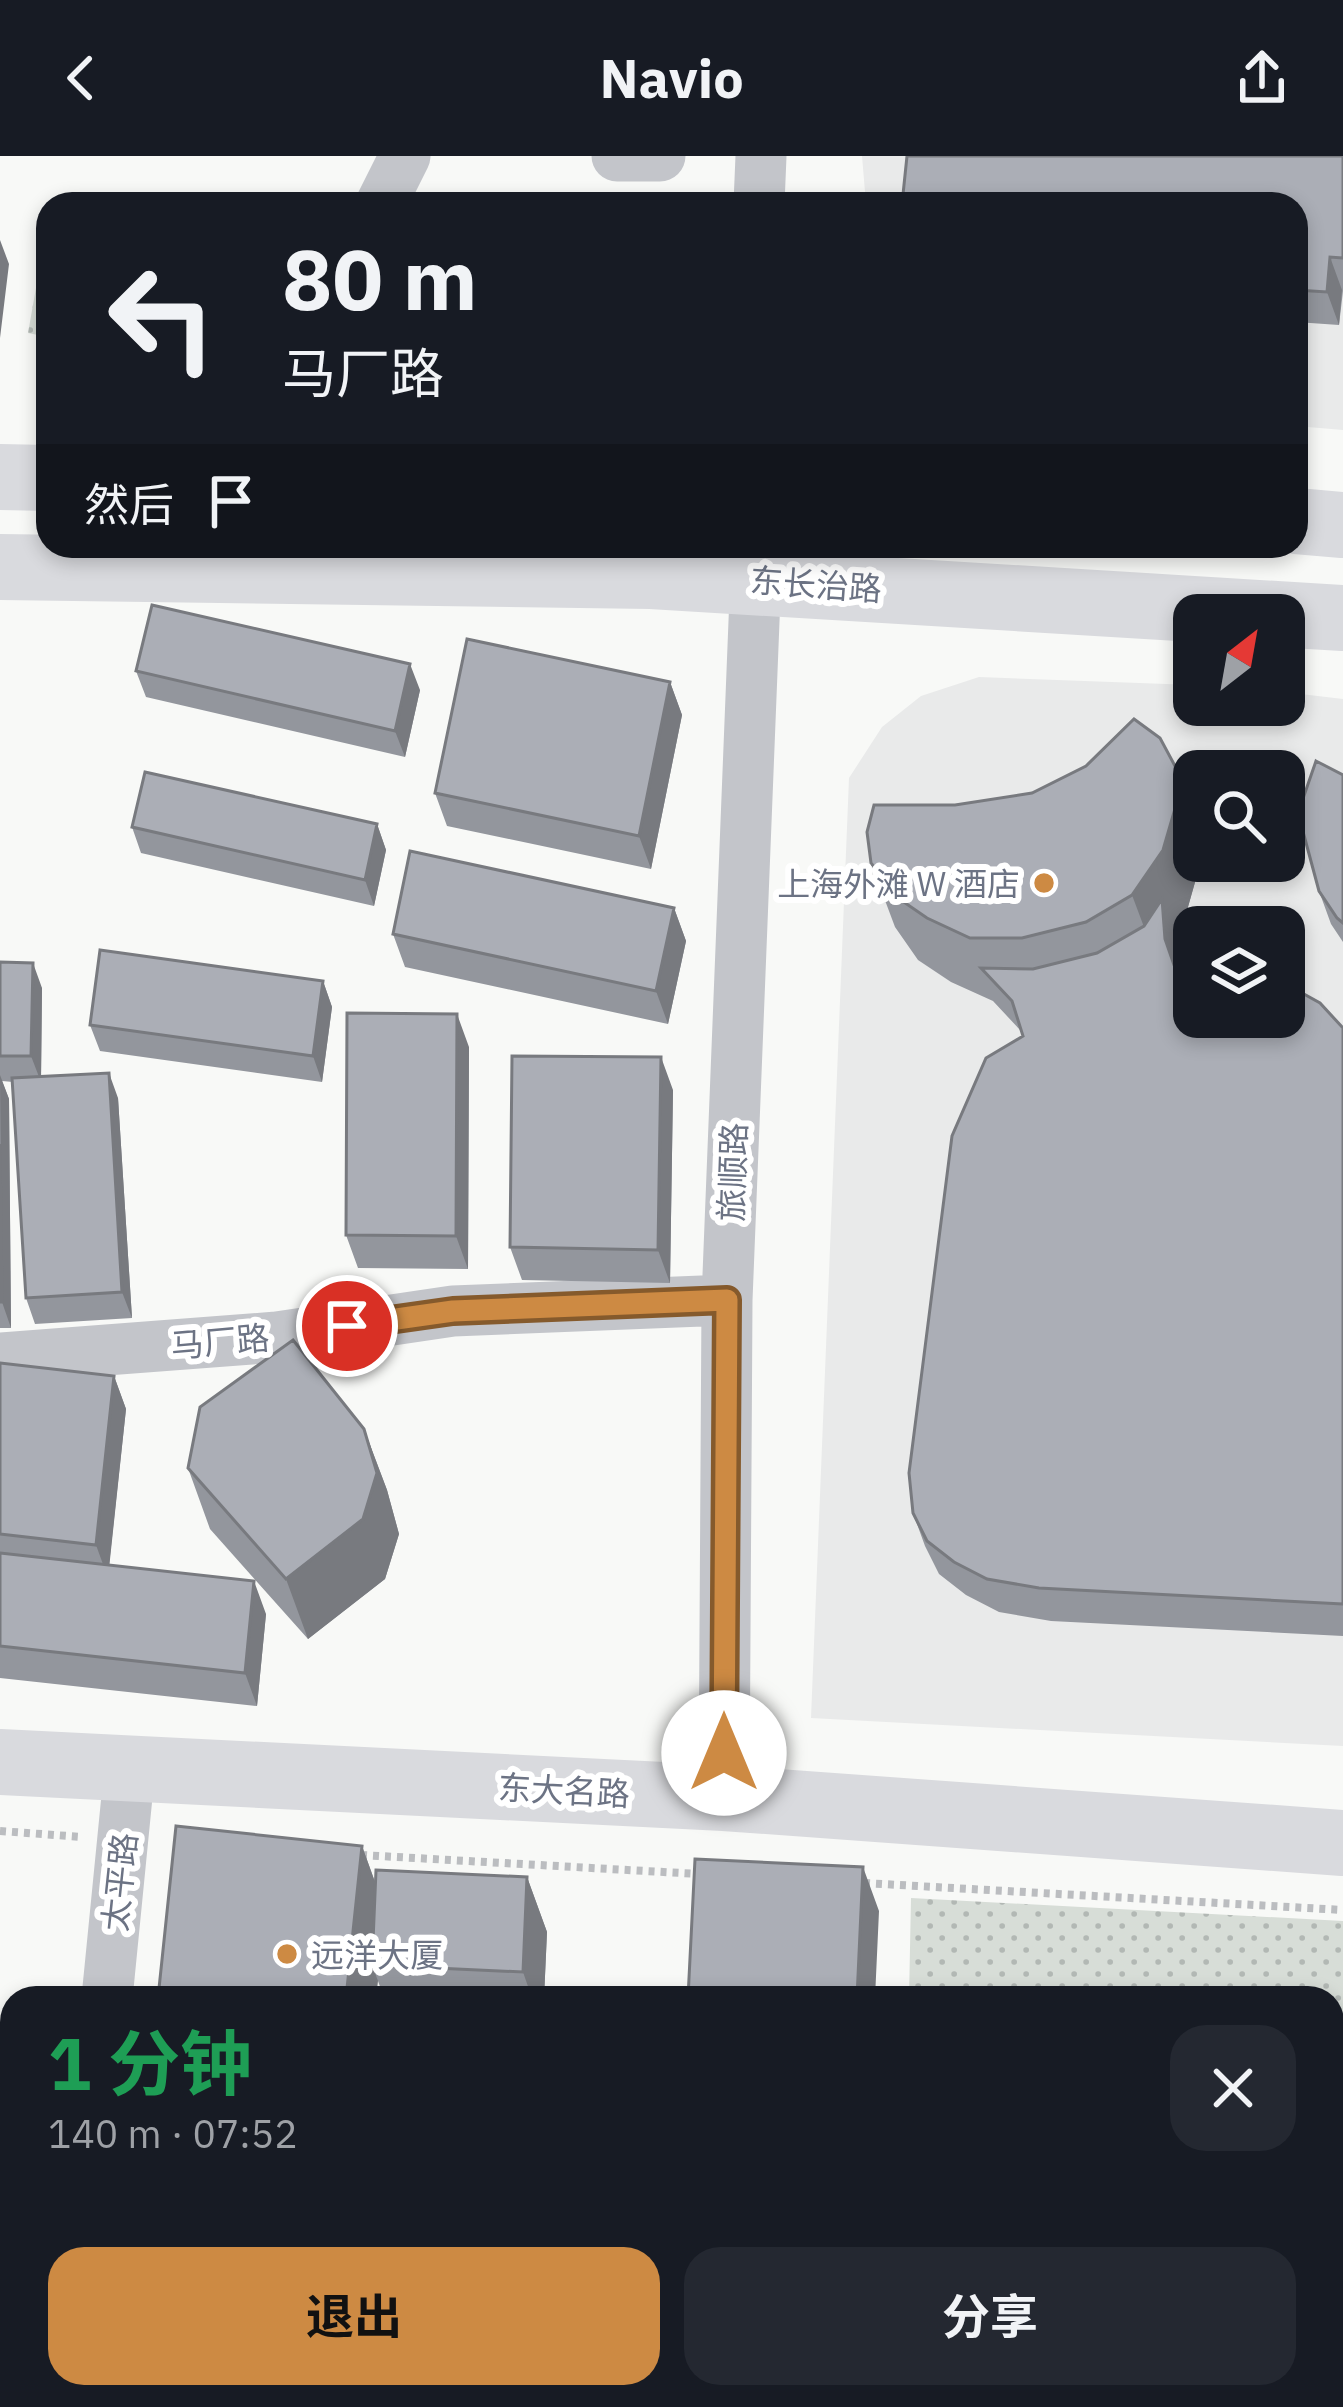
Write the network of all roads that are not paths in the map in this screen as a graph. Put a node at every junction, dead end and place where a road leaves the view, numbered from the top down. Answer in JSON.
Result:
{"nodes":[{"id":1,"x":405,"y":156,"type":"edge"},
{"id":2,"x":617,"y":156,"type":"edge"},
{"id":3,"x":660,"y":156,"type":"edge"},
{"id":4,"x":761,"y":156,"type":"edge"},
{"id":5,"x":387,"y":192,"type":"edge"},
{"id":6,"x":760,"y":192,"type":"edge"},
{"id":7,"x":0,"y":477,"type":"edge"},
{"id":8,"x":36,"y":478,"type":"edge"},
{"id":9,"x":1308,"y":521,"type":"edge"},
{"id":10,"x":1343,"y":525,"type":"edge"},
{"id":11,"x":756,"y":563,"type":"edge"},
{"id":12,"x":0,"y":567,"type":"edge"},
{"id":13,"x":1343,"y":618,"type":"edge"},
{"id":14,"x":727,"y":1300,"type":"junction"},
{"id":15,"x":0,"y":1358,"type":"edge"},
{"id":16,"x":0,"y":1762,"type":"edge"},
{"id":17,"x":130,"y":1766,"type":"junction"},
{"id":18,"x":724,"y":1798,"type":"junction"},
{"id":19,"x":1343,"y":1843,"type":"edge"},
{"id":20,"x":108,"y":1986,"type":"edge"}],
"edges":[{"from":1,"to":5,"type":"street"},
{"from":2,"to":3,"type":"street"},
{"from":4,"to":6,"type":"street"},
{"from":7,"to":8,"type":"main road"},
{"from":9,"to":10,"type":"main road"},
{"from":11,"to":12,"type":"main road","name":"东长治路"},
{"from":11,"to":13,"type":"main road","name":"东长治路"},
{"from":11,"to":14,"type":"street","name":"旅顺路"},
{"from":14,"to":15,"type":"street","name":"马厂路"},
{"from":14,"to":18,"type":"street","name":"旅顺路"},
{"from":16,"to":17,"type":"main road","name":"东大名路"},
{"from":17,"to":18,"type":"main road","name":"东大名路"},
{"from":17,"to":20,"type":"street","name":"太平路"},
{"from":18,"to":19,"type":"main road","name":"东大名路"}]}
